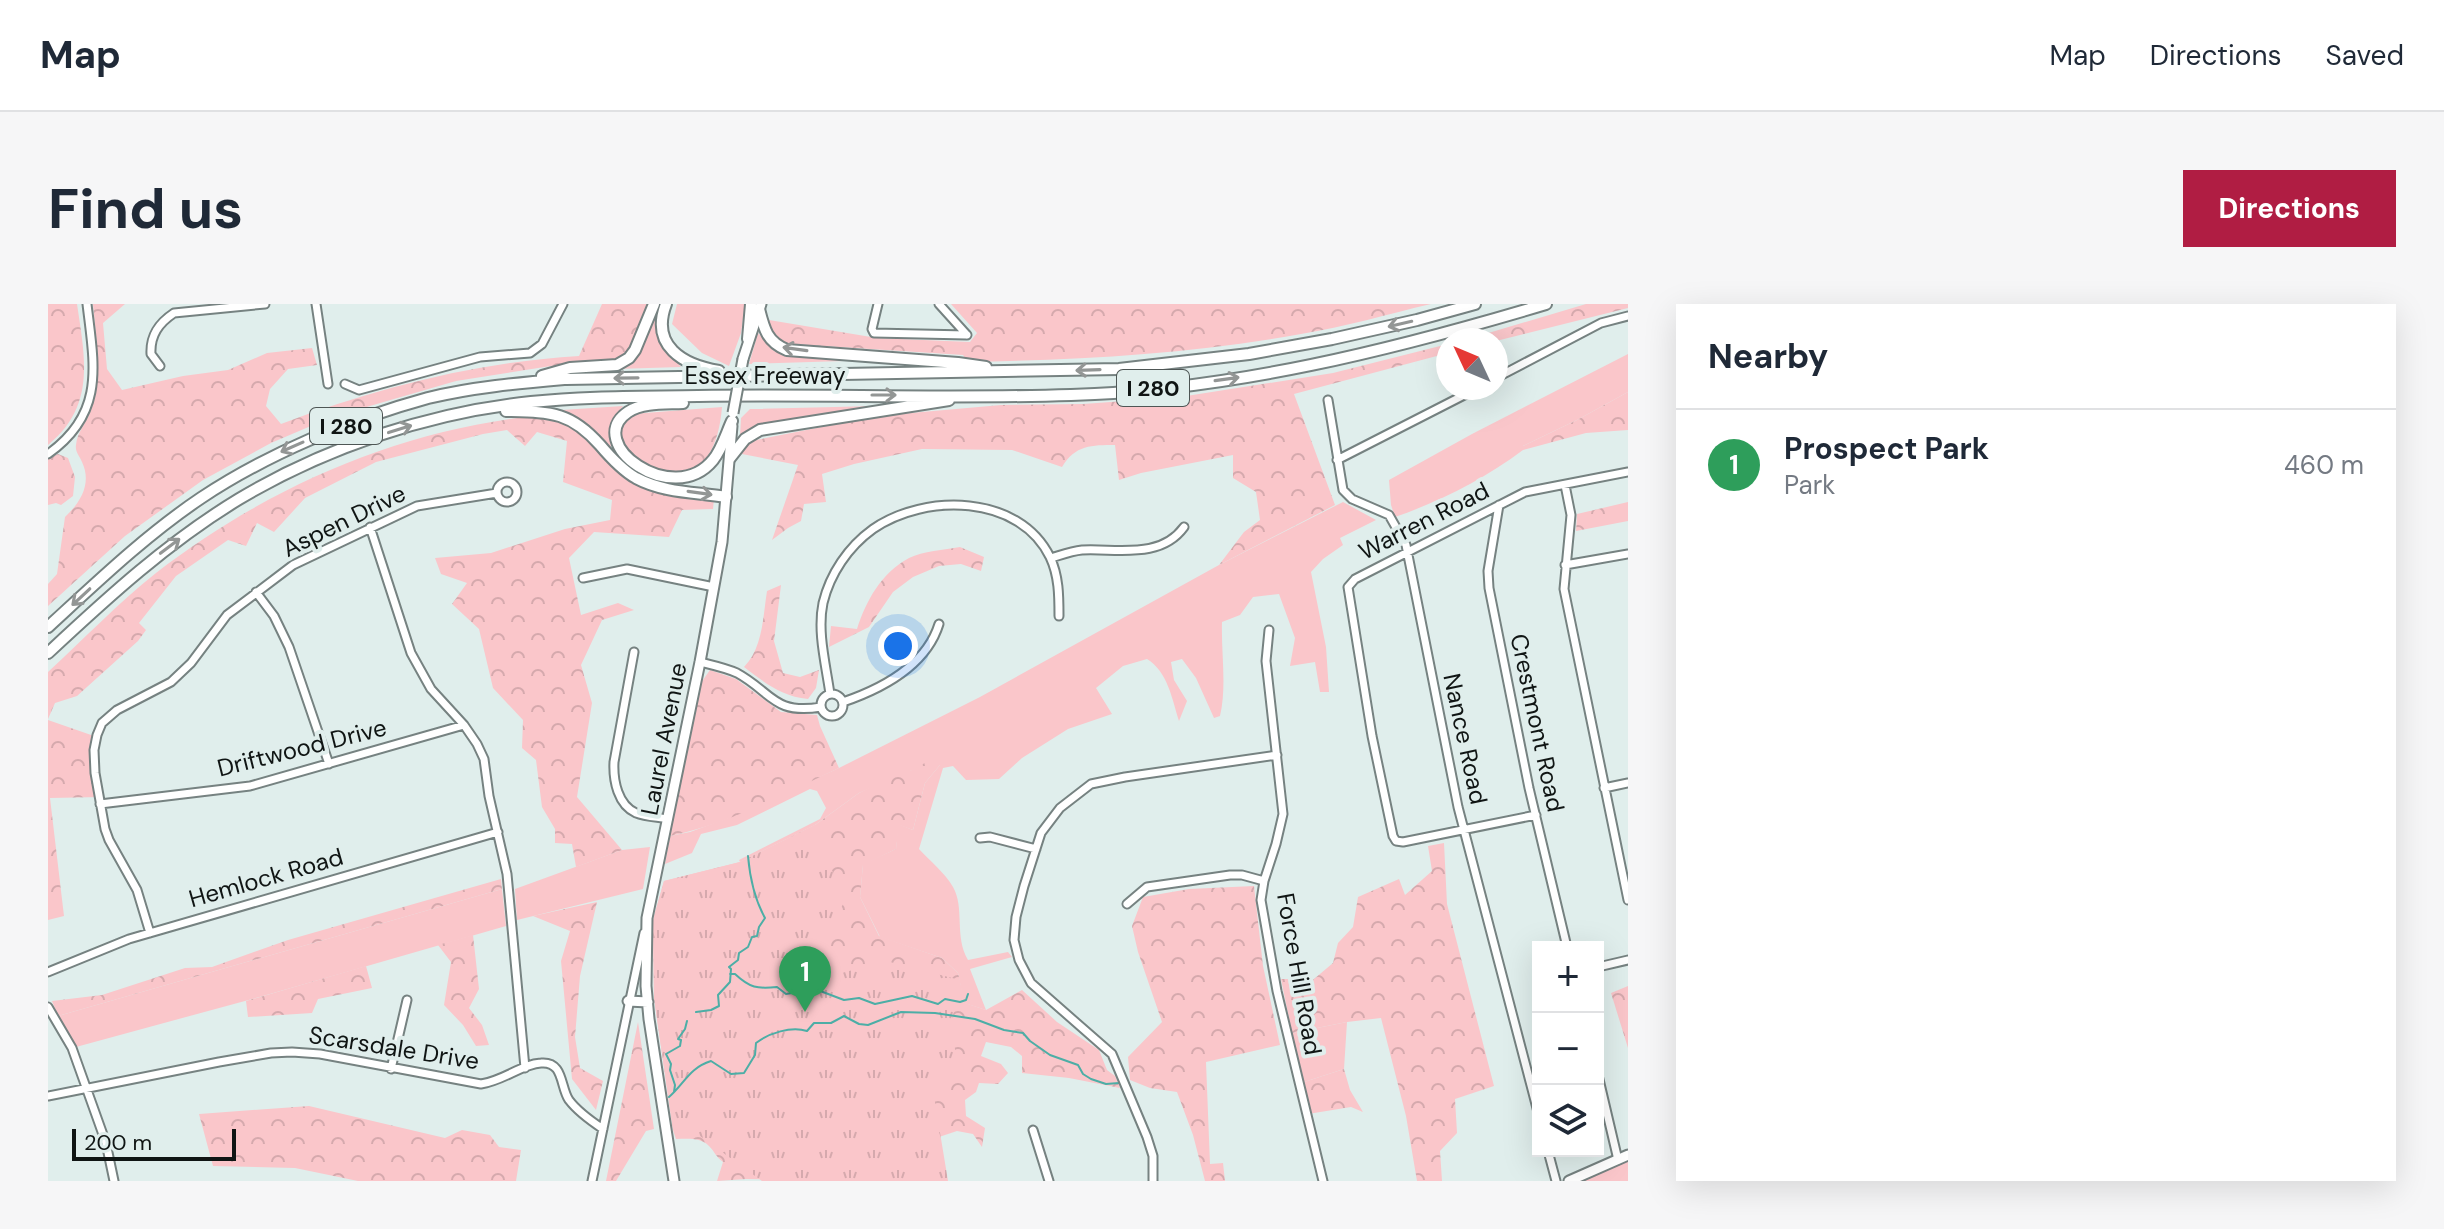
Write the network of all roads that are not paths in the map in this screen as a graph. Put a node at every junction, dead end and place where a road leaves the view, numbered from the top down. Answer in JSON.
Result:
{"nodes":[{"id":1,"x":87,"y":304,"type":"edge"},
{"id":2,"x":265,"y":304,"type":"edge"},
{"id":3,"x":316,"y":304,"type":"edge"},
{"id":4,"x":563,"y":304,"type":"edge"},
{"id":5,"x":654,"y":304,"type":"edge"},
{"id":6,"x":666,"y":304,"type":"edge"},
{"id":7,"x":878,"y":304,"type":"edge"},
{"id":8,"x":939,"y":304,"type":"edge"},
{"id":9,"x":1475,"y":304,"type":"edge"},
{"id":10,"x":1546,"y":304,"type":"edge"},
{"id":11,"x":757,"y":306,"type":"edge"},
{"id":12,"x":1628,"y":316,"type":"edge"},
{"id":13,"x":748,"y":339,"type":"joint"},
{"id":14,"x":160,"y":366,"type":"dead end"},
{"id":15,"x":1012,"y":372,"type":"junction"},
{"id":16,"x":1508,"y":372,"type":"edge"},
{"id":17,"x":764,"y":375,"type":"junction"},
{"id":18,"x":524,"y":382,"type":"junction"},
{"id":19,"x":328,"y":384,"type":"dead end"},
{"id":20,"x":345,"y":384,"type":"dead end"},
{"id":21,"x":780,"y":394,"type":"junction"},
{"id":22,"x":983,"y":395,"type":"junction"},
{"id":23,"x":1328,"y":400,"type":"dead end"},
{"id":24,"x":1454,"y":400,"type":"edge"},
{"id":25,"x":480,"y":410,"type":"junction"},
{"id":26,"x":733,"y":417,"type":"junction"},
{"id":27,"x":48,"y":454,"type":"edge"},
{"id":28,"x":730,"y":458,"type":"junction"},
{"id":29,"x":1337,"y":460,"type":"junction"},
{"id":30,"x":1628,"y":472,"type":"edge"},
{"id":31,"x":1565,"y":485,"type":"junction"},
{"id":32,"x":497,"y":493,"type":"dead end"},
{"id":33,"x":726,"y":497,"type":"junction"},
{"id":34,"x":1499,"y":505,"type":"junction"},
{"id":35,"x":370,"y":527,"type":"junction"},
{"id":36,"x":1184,"y":527,"type":"dead end"},
{"id":37,"x":1407,"y":552,"type":"junction"},
{"id":38,"x":1628,"y":554,"type":"edge"},
{"id":39,"x":1051,"y":558,"type":"junction"},
{"id":40,"x":1565,"y":565,"type":"junction"},
{"id":41,"x":583,"y":578,"type":"dead end"},
{"id":42,"x":714,"y":587,"type":"junction"},
{"id":43,"x":256,"y":592,"type":"junction"},
{"id":44,"x":1059,"y":616,"type":"dead end"},
{"id":45,"x":939,"y":624,"type":"dead end"},
{"id":46,"x":48,"y":627,"type":"edge"},
{"id":47,"x":1269,"y":630,"type":"dead end"},
{"id":48,"x":634,"y":652,"type":"dead end"},
{"id":49,"x":48,"y":653,"type":"edge"},
{"id":50,"x":700,"y":662,"type":"junction"},
{"id":51,"x":830,"y":694,"type":"junction"},
{"id":52,"x":843,"y":702,"type":"junction"},
{"id":53,"x":821,"y":707,"type":"junction"},
{"id":54,"x":464,"y":725,"type":"junction"},
{"id":55,"x":1277,"y":755,"type":"junction"},
{"id":56,"x":329,"y":764,"type":"junction"},
{"id":57,"x":1628,"y":783,"type":"edge"},
{"id":58,"x":1604,"y":788,"type":"junction"},
{"id":59,"x":100,"y":804,"type":"junction"},
{"id":60,"x":1536,"y":815,"type":"junction"},
{"id":61,"x":668,"y":819,"type":"junction"},
{"id":62,"x":1464,"y":831,"type":"junction"},
{"id":63,"x":498,"y":832,"type":"junction"},
{"id":64,"x":980,"y":838,"type":"dead end"},
{"id":65,"x":1036,"y":849,"type":"junction"},
{"id":66,"x":1264,"y":881,"type":"junction"},
{"id":67,"x":1628,"y":900,"type":"edge"},
{"id":68,"x":1127,"y":904,"type":"dead end"},
{"id":69,"x":647,"y":918,"type":"junction"},
{"id":70,"x":150,"y":933,"type":"junction"},
{"id":71,"x":1566,"y":941,"type":"edge"},
{"id":72,"x":1628,"y":960,"type":"edge"},
{"id":73,"x":1604,"y":966,"type":"edge"},
{"id":74,"x":48,"y":972,"type":"edge"},
{"id":75,"x":407,"y":1000,"type":"dead end"},
{"id":76,"x":628,"y":1001,"type":"junction"},
{"id":77,"x":648,"y":1002,"type":"junction"},
{"id":78,"x":48,"y":1007,"type":"edge"},
{"id":79,"x":525,"y":1068,"type":"junction"},
{"id":80,"x":391,"y":1069,"type":"junction"},
{"id":81,"x":1601,"y":1085,"type":"edge"},
{"id":82,"x":84,"y":1088,"type":"junction"},
{"id":83,"x":1532,"y":1089,"type":"edge"},
{"id":84,"x":48,"y":1096,"type":"edge"},
{"id":85,"x":603,"y":1129,"type":"junction"},
{"id":86,"x":1033,"y":1130,"type":"dead end"},
{"id":87,"x":1550,"y":1157,"type":"edge"},
{"id":88,"x":1623,"y":1158,"type":"edge"},
{"id":89,"x":114,"y":1181,"type":"edge"},
{"id":90,"x":592,"y":1181,"type":"edge"},
{"id":91,"x":674,"y":1181,"type":"edge"},
{"id":92,"x":1049,"y":1181,"type":"edge"},
{"id":93,"x":1153,"y":1181,"type":"edge"},
{"id":94,"x":1323,"y":1181,"type":"edge"},
{"id":95,"x":1556,"y":1181,"type":"edge"},
{"id":96,"x":1569,"y":1181,"type":"edge"}],
"edges":[{"from":1,"to":27,"type":"street"},
{"from":2,"to":14,"type":"street"},
{"from":3,"to":19,"type":"street"},
{"from":4,"to":20,"type":"street"},
{"from":5,"to":18,"type":"highway"},
{"from":6,"to":17,"type":"highway"},
{"from":7,"to":8,"type":"street"},
{"from":9,"to":15,"type":"highway","name":"Essex Freeway","number":"I 280","one_way":true},
{"from":22,"to":10,"type":"highway","name":"Essex Freeway","number":"I 280","one_way":true},
{"from":11,"to":13,"type":"highway"},
{"from":15,"to":11,"type":"highway","one_way":true},
{"from":12,"to":16,"type":"street"},
{"from":13,"to":26,"type":"main road","name":"Laurel Avenue","bridge":true},
{"from":15,"to":17,"type":"highway","name":"Essex Freeway","number":"I 280"},
{"from":17,"to":18,"type":"highway","name":"Essex Freeway","number":"I 280","one_way":true},
{"from":18,"to":46,"type":"highway","name":"Essex Freeway","number":"I 280","one_way":true},
{"from":21,"to":22,"type":"highway","name":"Essex Freeway","number":"I 280","one_way":true},
{"from":21,"to":25,"type":"highway","name":"Essex Freeway","number":"I 280"},
{"from":21,"to":26,"type":"highway"},
{"from":22,"to":28,"type":"highway"},
{"from":23,"to":29,"type":"street","name":"Nance Road"},
{"from":24,"to":29,"type":"street"},
{"from":25,"to":33,"type":"highway","one_way":true},
{"from":49,"to":25,"type":"highway","name":"Essex Freeway","number":"I 280","one_way":true},
{"from":26,"to":28,"type":"main road","name":"Laurel Avenue"},
{"from":28,"to":33,"type":"main road","name":"Laurel Avenue"},
{"from":29,"to":37,"type":"street","name":"Nance Road"},
{"from":30,"to":31,"type":"street","name":"Warren Road"},
{"from":31,"to":34,"type":"street","name":"Warren Road"},
{"from":31,"to":40,"type":"street"},
{"from":32,"to":35,"type":"street","name":"Aspen Drive"},
{"from":33,"to":42,"type":"main road","name":"Laurel Avenue"},
{"from":34,"to":37,"type":"street","name":"Warren Road"},
{"from":34,"to":60,"type":"street","name":"Crestmont Road"},
{"from":35,"to":43,"type":"street","name":"Aspen Drive"},
{"from":35,"to":54,"type":"street"},
{"from":36,"to":39,"type":"street"},
{"from":37,"to":62,"type":"street","name":"Nance Road"},
{"from":37,"to":62,"type":"street","name":"Warren Road"},
{"from":38,"to":40,"type":"street"},
{"from":39,"to":44,"type":"street"},
{"from":39,"to":51,"type":"street"},
{"from":40,"to":58,"type":"street"},
{"from":41,"to":42,"type":"street"},
{"from":42,"to":50,"type":"main road","name":"Laurel Avenue"},
{"from":43,"to":56,"type":"street"},
{"from":43,"to":59,"type":"street","name":"Aspen Drive"},
{"from":45,"to":52,"type":"street"},
{"from":47,"to":55,"type":"street","name":"Force Hill Road"},
{"from":48,"to":61,"type":"street"},
{"from":50,"to":53,"type":"street"},
{"from":50,"to":61,"type":"main road","name":"Laurel Avenue"},
{"from":51,"to":52,"type":"street"},
{"from":51,"to":53,"type":"street"},
{"from":52,"to":53,"type":"street"},
{"from":54,"to":56,"type":"street","name":"Driftwood Drive"},
{"from":54,"to":63,"type":"street"},
{"from":55,"to":65,"type":"street"},
{"from":55,"to":66,"type":"street","name":"Force Hill Road"},
{"from":56,"to":59,"type":"street","name":"Driftwood Drive"},
{"from":57,"to":58,"type":"street"},
{"from":58,"to":67,"type":"street"},
{"from":59,"to":70,"type":"street","name":"Aspen Drive"},
{"from":60,"to":62,"type":"street"},
{"from":60,"to":71,"type":"street","name":"Crestmont Road"},
{"from":61,"to":69,"type":"main road","name":"Laurel Avenue"},
{"from":62,"to":83,"type":"street","name":"Nance Road"},
{"from":63,"to":70,"type":"street","name":"Hemlock Road"},
{"from":63,"to":79,"type":"street"},
{"from":64,"to":65,"type":"street"},
{"from":65,"to":93,"type":"street"},
{"from":66,"to":68,"type":"street"},
{"from":66,"to":94,"type":"street","name":"Force Hill Road"},
{"from":69,"to":76,"type":"street","name":"Laurel Avenue"},
{"from":69,"to":77,"type":"main road"},
{"from":70,"to":74,"type":"street","name":"Hemlock Road"},
{"from":72,"to":73,"type":"street"},
{"from":75,"to":80,"type":"street"},
{"from":76,"to":77,"type":"main road"},
{"from":76,"to":85,"type":"street","name":"Laurel Avenue"},
{"from":77,"to":91,"type":"main road"},
{"from":78,"to":82,"type":"street"},
{"from":79,"to":80,"type":"street","name":"Scarsdale Drive"},
{"from":79,"to":85,"type":"street"},
{"from":80,"to":82,"type":"street","name":"Scarsdale Drive"},
{"from":81,"to":88,"type":"street"},
{"from":82,"to":84,"type":"street","name":"Scarsdale Drive"},
{"from":82,"to":89,"type":"street"},
{"from":85,"to":90,"type":"street","name":"Laurel Avenue"},
{"from":86,"to":92,"type":"street"},
{"from":87,"to":95,"type":"street"},
{"from":88,"to":96,"type":"main road"}]}
